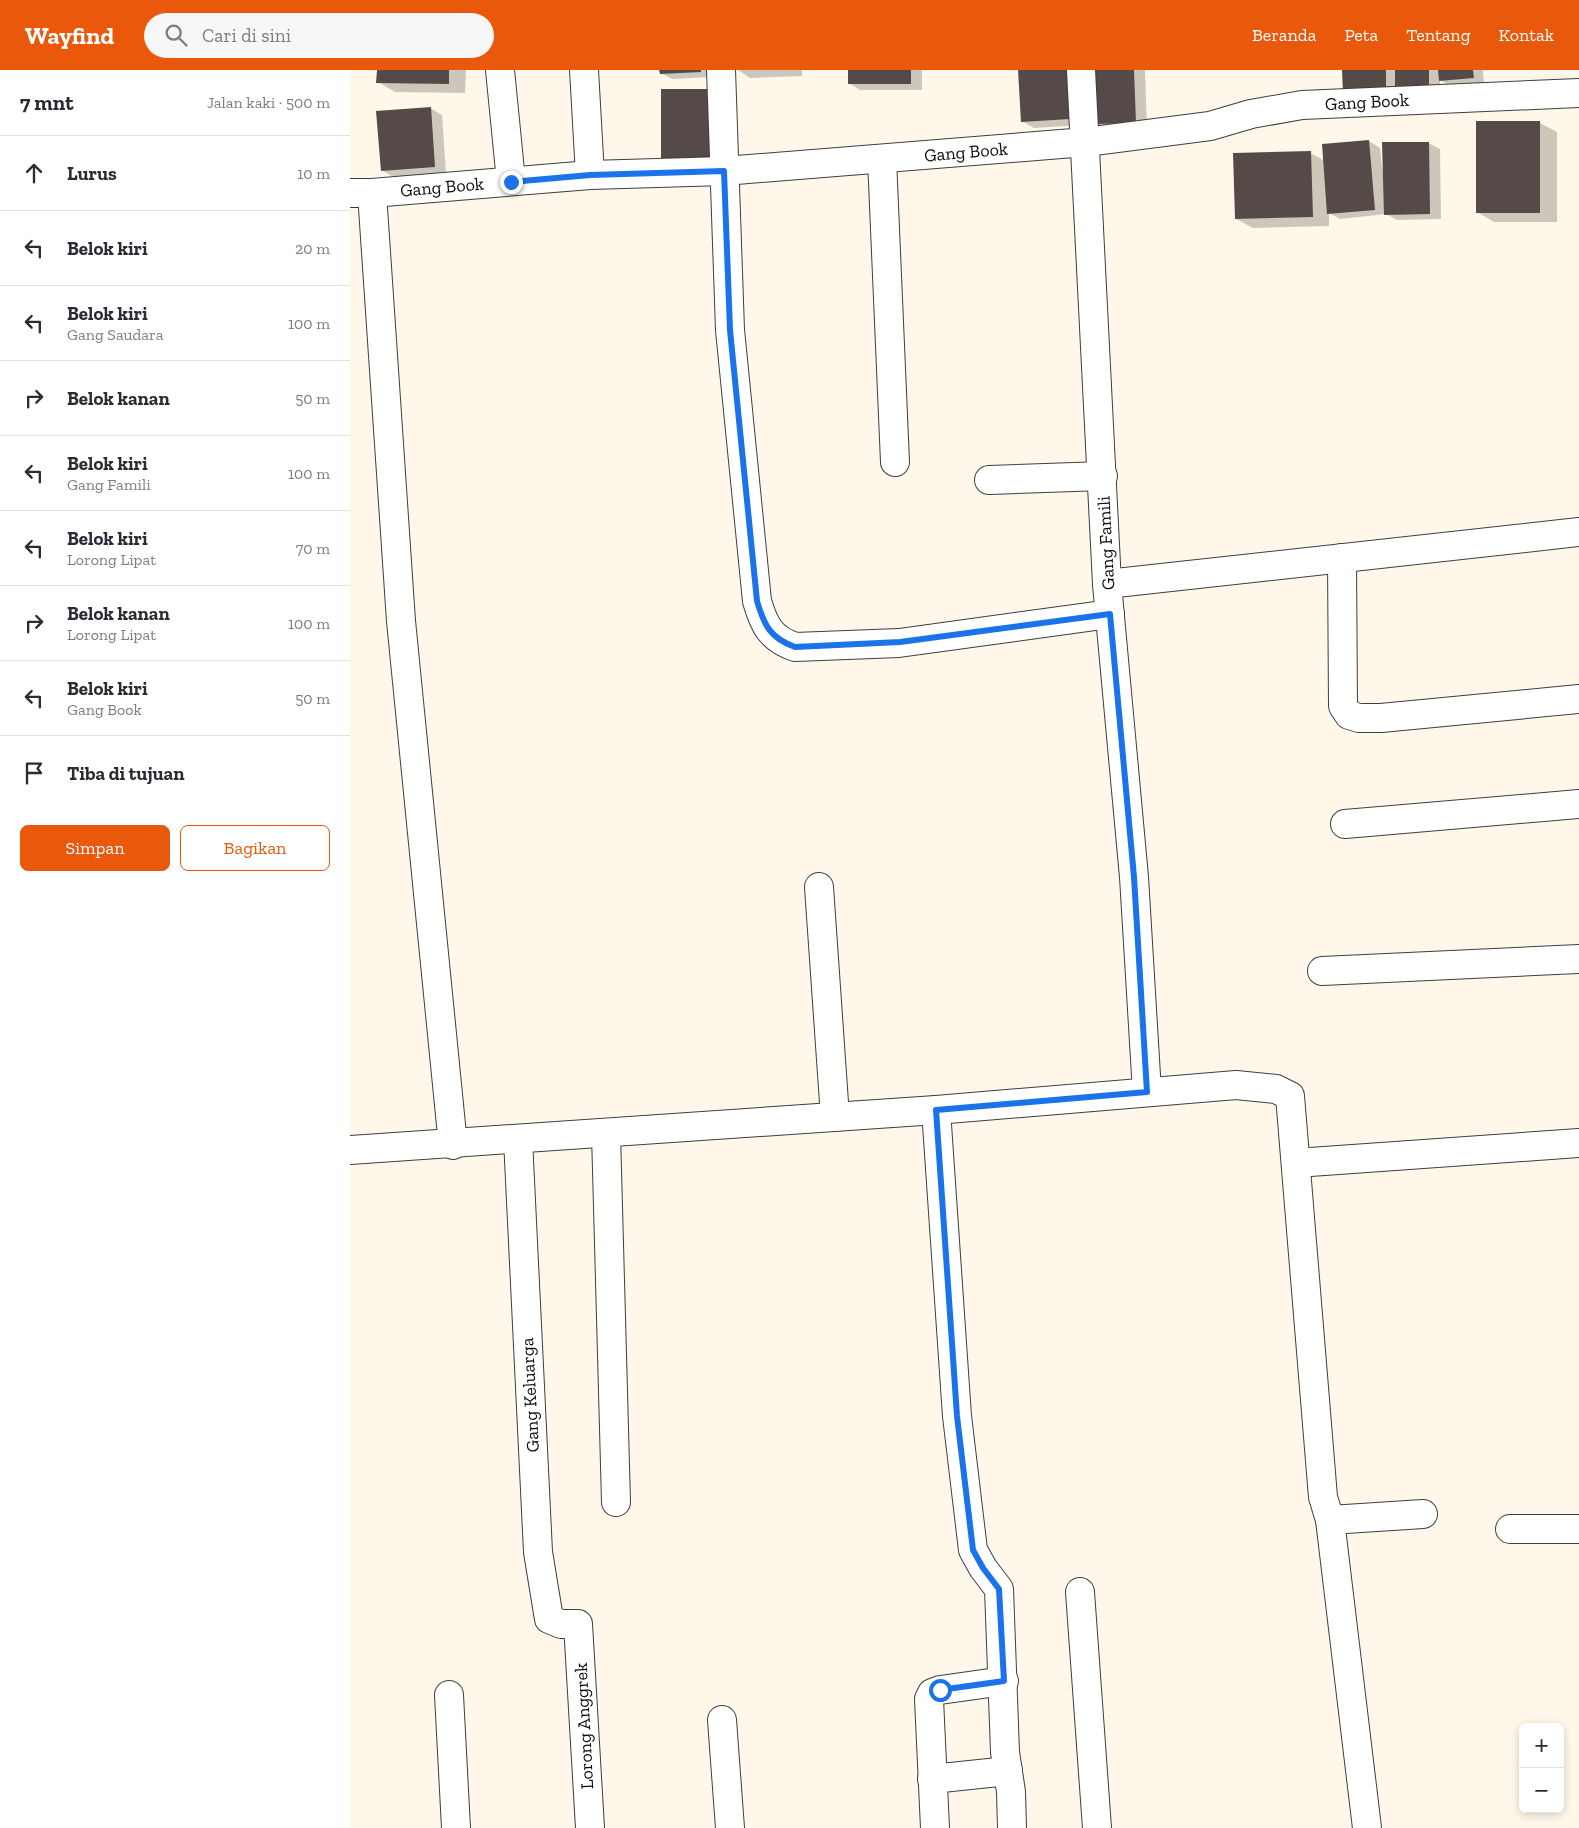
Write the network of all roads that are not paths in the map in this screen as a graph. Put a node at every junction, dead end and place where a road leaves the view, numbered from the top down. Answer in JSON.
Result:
{"nodes":[{"id":1,"x":500,"y":70,"type":"edge"},
{"id":2,"x":584,"y":70,"type":"edge"},
{"id":3,"x":721,"y":70,"type":"edge"},
{"id":4,"x":1081,"y":70,"type":"edge"},
{"id":5,"x":1579,"y":93,"type":"edge"},
{"id":6,"x":1086,"y":142,"type":"junction"},
{"id":7,"x":882,"y":159,"type":"junction"},
{"id":8,"x":724,"y":171,"type":"junction"},
{"id":9,"x":590,"y":175,"type":"junction"},
{"id":10,"x":511,"y":182,"type":"junction"},
{"id":11,"x":361,"y":193,"type":"edge"},
{"id":12,"x":895,"y":462,"type":"dead end"},
{"id":13,"x":1103,"y":476,"type":"junction"},
{"id":14,"x":989,"y":480,"type":"dead end"},
{"id":15,"x":1579,"y":532,"type":"edge"},
{"id":16,"x":1342,"y":558,"type":"junction"},
{"id":17,"x":1107,"y":584,"type":"junction"},
{"id":18,"x":1110,"y":614,"type":"junction"},
{"id":19,"x":1579,"y":699,"type":"edge"},
{"id":20,"x":1579,"y":804,"type":"edge"},
{"id":21,"x":1345,"y":824,"type":"dead end"},
{"id":22,"x":819,"y":886,"type":"dead end"},
{"id":23,"x":1579,"y":959,"type":"edge"},
{"id":24,"x":1322,"y":972,"type":"dead end"},
{"id":25,"x":1147,"y":1092,"type":"junction"},
{"id":26,"x":936,"y":1110,"type":"junction"},
{"id":27,"x":836,"y":1117,"type":"junction"},
{"id":28,"x":606,"y":1133,"type":"junction"},
{"id":29,"x":518,"y":1139,"type":"junction"},
{"id":30,"x":1579,"y":1143,"type":"edge"},
{"id":31,"x":453,"y":1144,"type":"junction"},
{"id":32,"x":350,"y":1150,"type":"edge"},
{"id":33,"x":1296,"y":1163,"type":"junction"},
{"id":34,"x":616,"y":1502,"type":"dead end"},
{"id":35,"x":1422,"y":1514,"type":"dead end"},
{"id":36,"x":1330,"y":1520,"type":"junction"},
{"id":37,"x":1510,"y":1529,"type":"dead end"},
{"id":38,"x":1579,"y":1529,"type":"edge"},
{"id":39,"x":1080,"y":1592,"type":"dead end"},
{"id":40,"x":578,"y":1624,"type":"joint"},
{"id":41,"x":1004,"y":1681,"type":"junction"},
{"id":42,"x":449,"y":1695,"type":"dead end"},
{"id":43,"x":722,"y":1720,"type":"dead end"},
{"id":44,"x":1008,"y":1771,"type":"junction"},
{"id":45,"x":932,"y":1779,"type":"junction"},
{"id":46,"x":456,"y":1828,"type":"edge"},
{"id":47,"x":590,"y":1828,"type":"edge"},
{"id":48,"x":730,"y":1828,"type":"edge"},
{"id":49,"x":935,"y":1828,"type":"edge"},
{"id":50,"x":1012,"y":1828,"type":"edge"},
{"id":51,"x":1097,"y":1828,"type":"edge"},
{"id":52,"x":1366,"y":1828,"type":"edge"}],
"edges":[{"from":1,"to":10,"type":"street"},
{"from":2,"to":9,"type":"street"},
{"from":3,"to":8,"type":"street"},
{"from":4,"to":6,"type":"street","name":"Gang Famili"},
{"from":5,"to":6,"type":"street","name":"Gang Book"},
{"from":6,"to":7,"type":"street","name":"Gang Book"},
{"from":6,"to":13,"type":"street","name":"Gang Famili"},
{"from":7,"to":8,"type":"street","name":"Gang Book"},
{"from":7,"to":12,"type":"street"},
{"from":8,"to":9,"type":"street","name":"Gang Book"},
{"from":8,"to":18,"type":"street"},
{"from":9,"to":10,"type":"street","name":"Gang Book"},
{"from":10,"to":11,"type":"street","name":"Gang Book"},
{"from":11,"to":31,"type":"street"},
{"from":13,"to":14,"type":"street"},
{"from":13,"to":17,"type":"street","name":"Gang Famili"},
{"from":15,"to":16,"type":"street"},
{"from":16,"to":17,"type":"street"},
{"from":16,"to":19,"type":"street"},
{"from":17,"to":18,"type":"street","name":"Gang Famili"},
{"from":18,"to":25,"type":"street","name":"Gang Famili"},
{"from":20,"to":21,"type":"street"},
{"from":22,"to":27,"type":"street"},
{"from":23,"to":24,"type":"street"},
{"from":25,"to":26,"type":"street"},
{"from":25,"to":33,"type":"street"},
{"from":26,"to":27,"type":"street"},
{"from":26,"to":41,"type":"street"},
{"from":27,"to":28,"type":"street"},
{"from":28,"to":29,"type":"street"},
{"from":28,"to":34,"type":"street"},
{"from":29,"to":31,"type":"street"},
{"from":29,"to":40,"type":"street","name":"Gang Keluarga"},
{"from":30,"to":33,"type":"street"},
{"from":31,"to":32,"type":"street"},
{"from":33,"to":36,"type":"street"},
{"from":35,"to":36,"type":"street"},
{"from":36,"to":52,"type":"street"},
{"from":37,"to":38,"type":"street"},
{"from":39,"to":51,"type":"street"},
{"from":40,"to":47,"type":"street","name":"Lorong Anggrek"},
{"from":41,"to":44,"type":"street"},
{"from":41,"to":45,"type":"street"},
{"from":42,"to":46,"type":"street"},
{"from":43,"to":48,"type":"street"},
{"from":44,"to":45,"type":"street"},
{"from":44,"to":50,"type":"street"},
{"from":45,"to":49,"type":"street"}]}
